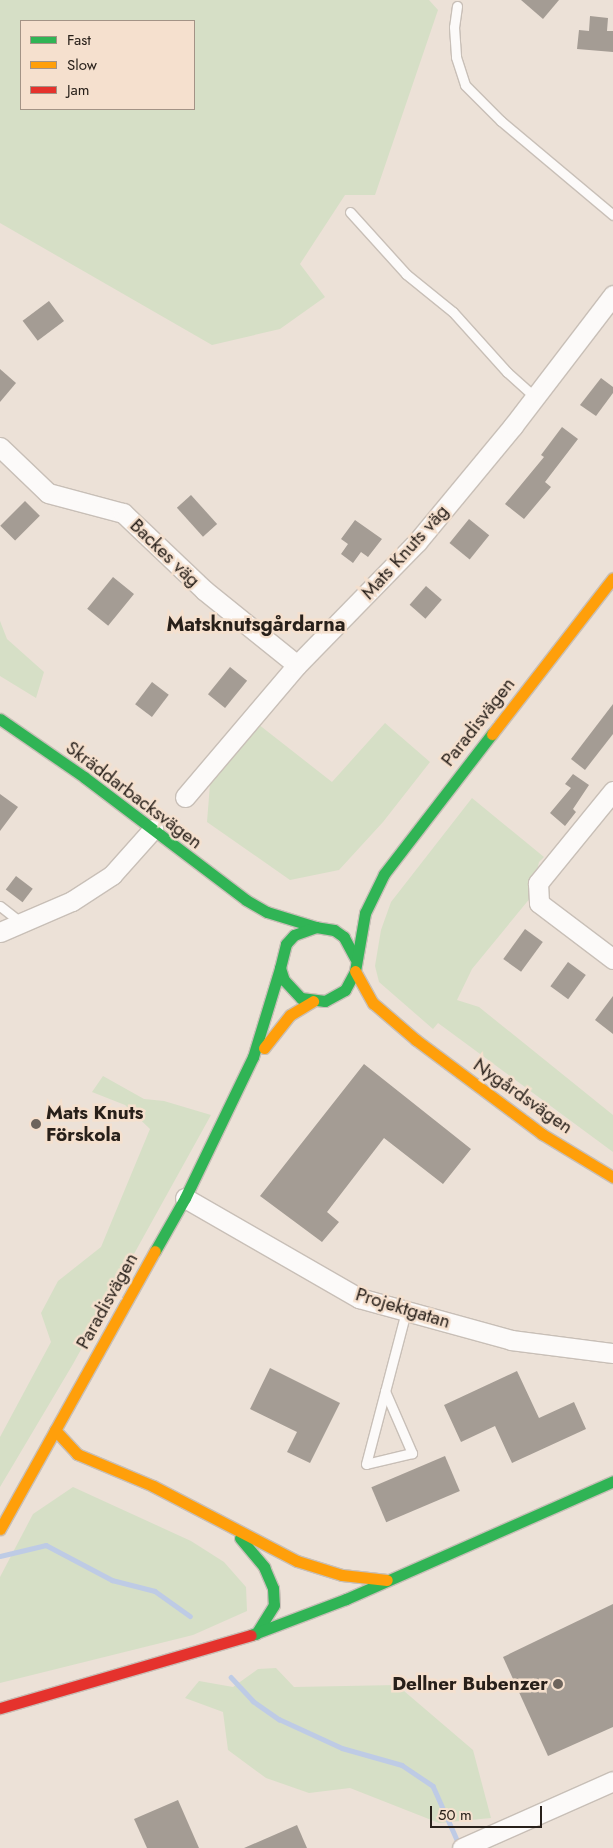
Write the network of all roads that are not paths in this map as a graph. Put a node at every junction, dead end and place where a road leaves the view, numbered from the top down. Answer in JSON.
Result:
{"nodes":[{"id":1,"x":457,"y":6,"type":"dead end"},
{"id":2,"x":350,"y":212,"type":"dead end"},
{"id":3,"x":613,"y":215,"type":"edge"},
{"id":4,"x":613,"y":295,"type":"edge"},
{"id":5,"x":535,"y":397,"type":"junction"},
{"id":6,"x":0,"y":447,"type":"edge"},
{"id":7,"x":613,"y":578,"type":"edge"},
{"id":8,"x":297,"y":665,"type":"junction"},
{"id":9,"x":0,"y":719,"type":"edge"},
{"id":10,"x":613,"y":791,"type":"edge"},
{"id":11,"x":185,"y":797,"type":"dead end"},
{"id":12,"x":153,"y":828,"type":"junction"},
{"id":13,"x":374,"y":890,"type":"junction"},
{"id":14,"x":246,"y":900,"type":"junction"},
{"id":15,"x":0,"y":906,"type":"edge"},
{"id":16,"x":22,"y":923,"type":"junction"},
{"id":17,"x":320,"y":927,"type":"junction"},
{"id":18,"x":269,"y":928,"type":"dead end"},
{"id":19,"x":0,"y":932,"type":"edge"},
{"id":20,"x":276,"y":941,"type":"dead end"},
{"id":21,"x":281,"y":955,"type":"junction"},
{"id":22,"x":355,"y":958,"type":"junction"},
{"id":23,"x":613,"y":959,"type":"edge"},
{"id":24,"x":280,"y":968,"type":"junction"},
{"id":25,"x":355,"y":971,"type":"junction"},
{"id":26,"x":313,"y":1001,"type":"junction"},
{"id":27,"x":325,"y":1001,"type":"junction"},
{"id":28,"x":341,"y":1005,"type":"dead end"},
{"id":29,"x":370,"y":1016,"type":"dead end"},
{"id":30,"x":416,"y":1040,"type":"junction"},
{"id":31,"x":240,"y":1087,"type":"junction"},
{"id":32,"x":613,"y":1177,"type":"edge"},
{"id":33,"x":185,"y":1198,"type":"junction"},
{"id":34,"x":406,"y":1311,"type":"junction"},
{"id":35,"x":613,"y":1353,"type":"edge"},
{"id":36,"x":385,"y":1391,"type":"junction"},
{"id":37,"x":55,"y":1430,"type":"junction"},
{"id":38,"x":78,"y":1435,"type":"dead end"},
{"id":39,"x":109,"y":1454,"type":"dead end"},
{"id":40,"x":613,"y":1481,"type":"edge"},
{"id":41,"x":153,"y":1486,"type":"junction"},
{"id":42,"x":0,"y":1529,"type":"edge"},
{"id":43,"x":234,"y":1532,"type":"junction"},
{"id":44,"x":391,"y":1580,"type":"junction"},
{"id":45,"x":256,"y":1634,"type":"junction"},
{"id":46,"x":268,"y":1642,"type":"dead end"},
{"id":47,"x":234,"y":1653,"type":"dead end"},
{"id":48,"x":57,"y":1705,"type":"dead end"},
{"id":49,"x":0,"y":1708,"type":"edge"},
{"id":50,"x":0,"y":1719,"type":"edge"},
{"id":51,"x":613,"y":1780,"type":"edge"},
{"id":52,"x":462,"y":1848,"type":"edge"}],
"edges":[{"from":1,"to":3,"type":"lane"},
{"from":2,"to":5,"type":"lane"},
{"from":4,"to":5,"type":"street","name":"Mats Knuts väg"},
{"from":5,"to":8,"type":"street","name":"Mats Knuts väg"},
{"from":6,"to":8,"type":"street","name":"Backes väg"},
{"from":7,"to":13,"type":"main road","name":"Paradisvägen"},
{"from":8,"to":11,"type":"street","name":"Mats Knuts väg"},
{"from":9,"to":12,"type":"main road","name":"Skräddarbacksvägen"},
{"from":10,"to":23,"type":"street"},
{"from":12,"to":14,"type":"main road","name":"Skräddarbacksvägen"},
{"from":12,"to":16,"type":"street"},
{"from":13,"to":17,"type":"main road","name":"Paradisvägen"},
{"from":13,"to":22,"type":"main road","name":"Paradisvägen"},
{"from":14,"to":17,"type":"main road","name":"Skräddarbacksvägen"},
{"from":14,"to":18,"type":"main road","name":"Skräddarbacksvägen"},
{"from":15,"to":16,"type":"lane"},
{"from":16,"to":19,"type":"street"},
{"from":17,"to":21,"type":"main road"},
{"from":17,"to":22,"type":"main road"},
{"from":20,"to":21,"type":"main road"},
{"from":21,"to":24,"type":"main road"},
{"from":22,"to":25,"type":"main road"},
{"from":24,"to":26,"type":"main road"},
{"from":24,"to":31,"type":"main road","name":"Paradisvägen"},
{"from":25,"to":27,"type":"main road"},
{"from":25,"to":30,"type":"main road","name":"Nygårdsvägen"},
{"from":26,"to":27,"type":"main road"},
{"from":26,"to":31,"type":"main road","name":"Paradisvägen"},
{"from":27,"to":28,"type":"main road"},
{"from":29,"to":30,"type":"main road","name":"Nygårdsvägen"},
{"from":30,"to":32,"type":"main road","name":"Nygårdsvägen"},
{"from":31,"to":33,"type":"main road","name":"Paradisvägen"},
{"from":33,"to":34,"type":"street","name":"Projektgatan"},
{"from":33,"to":37,"type":"main road","name":"Paradisvägen"},
{"from":34,"to":35,"type":"street","name":"Projektgatan"},
{"from":34,"to":36,"type":"lane"},
{"from":36,"to":36,"type":"lane"},
{"from":37,"to":38,"type":"main road"},
{"from":37,"to":41,"type":"main road"},
{"from":37,"to":42,"type":"main road","name":"Paradisvägen"},
{"from":39,"to":41,"type":"main road"},
{"from":40,"to":44,"type":"main road"},
{"from":41,"to":43,"type":"main road"},
{"from":43,"to":44,"type":"main road"},
{"from":43,"to":45,"type":"main road"},
{"from":44,"to":45,"type":"main road"},
{"from":45,"to":49,"type":"main road"},
{"from":46,"to":47,"type":"main road"},
{"from":48,"to":50,"type":"main road"},
{"from":51,"to":52,"type":"street"}]}
